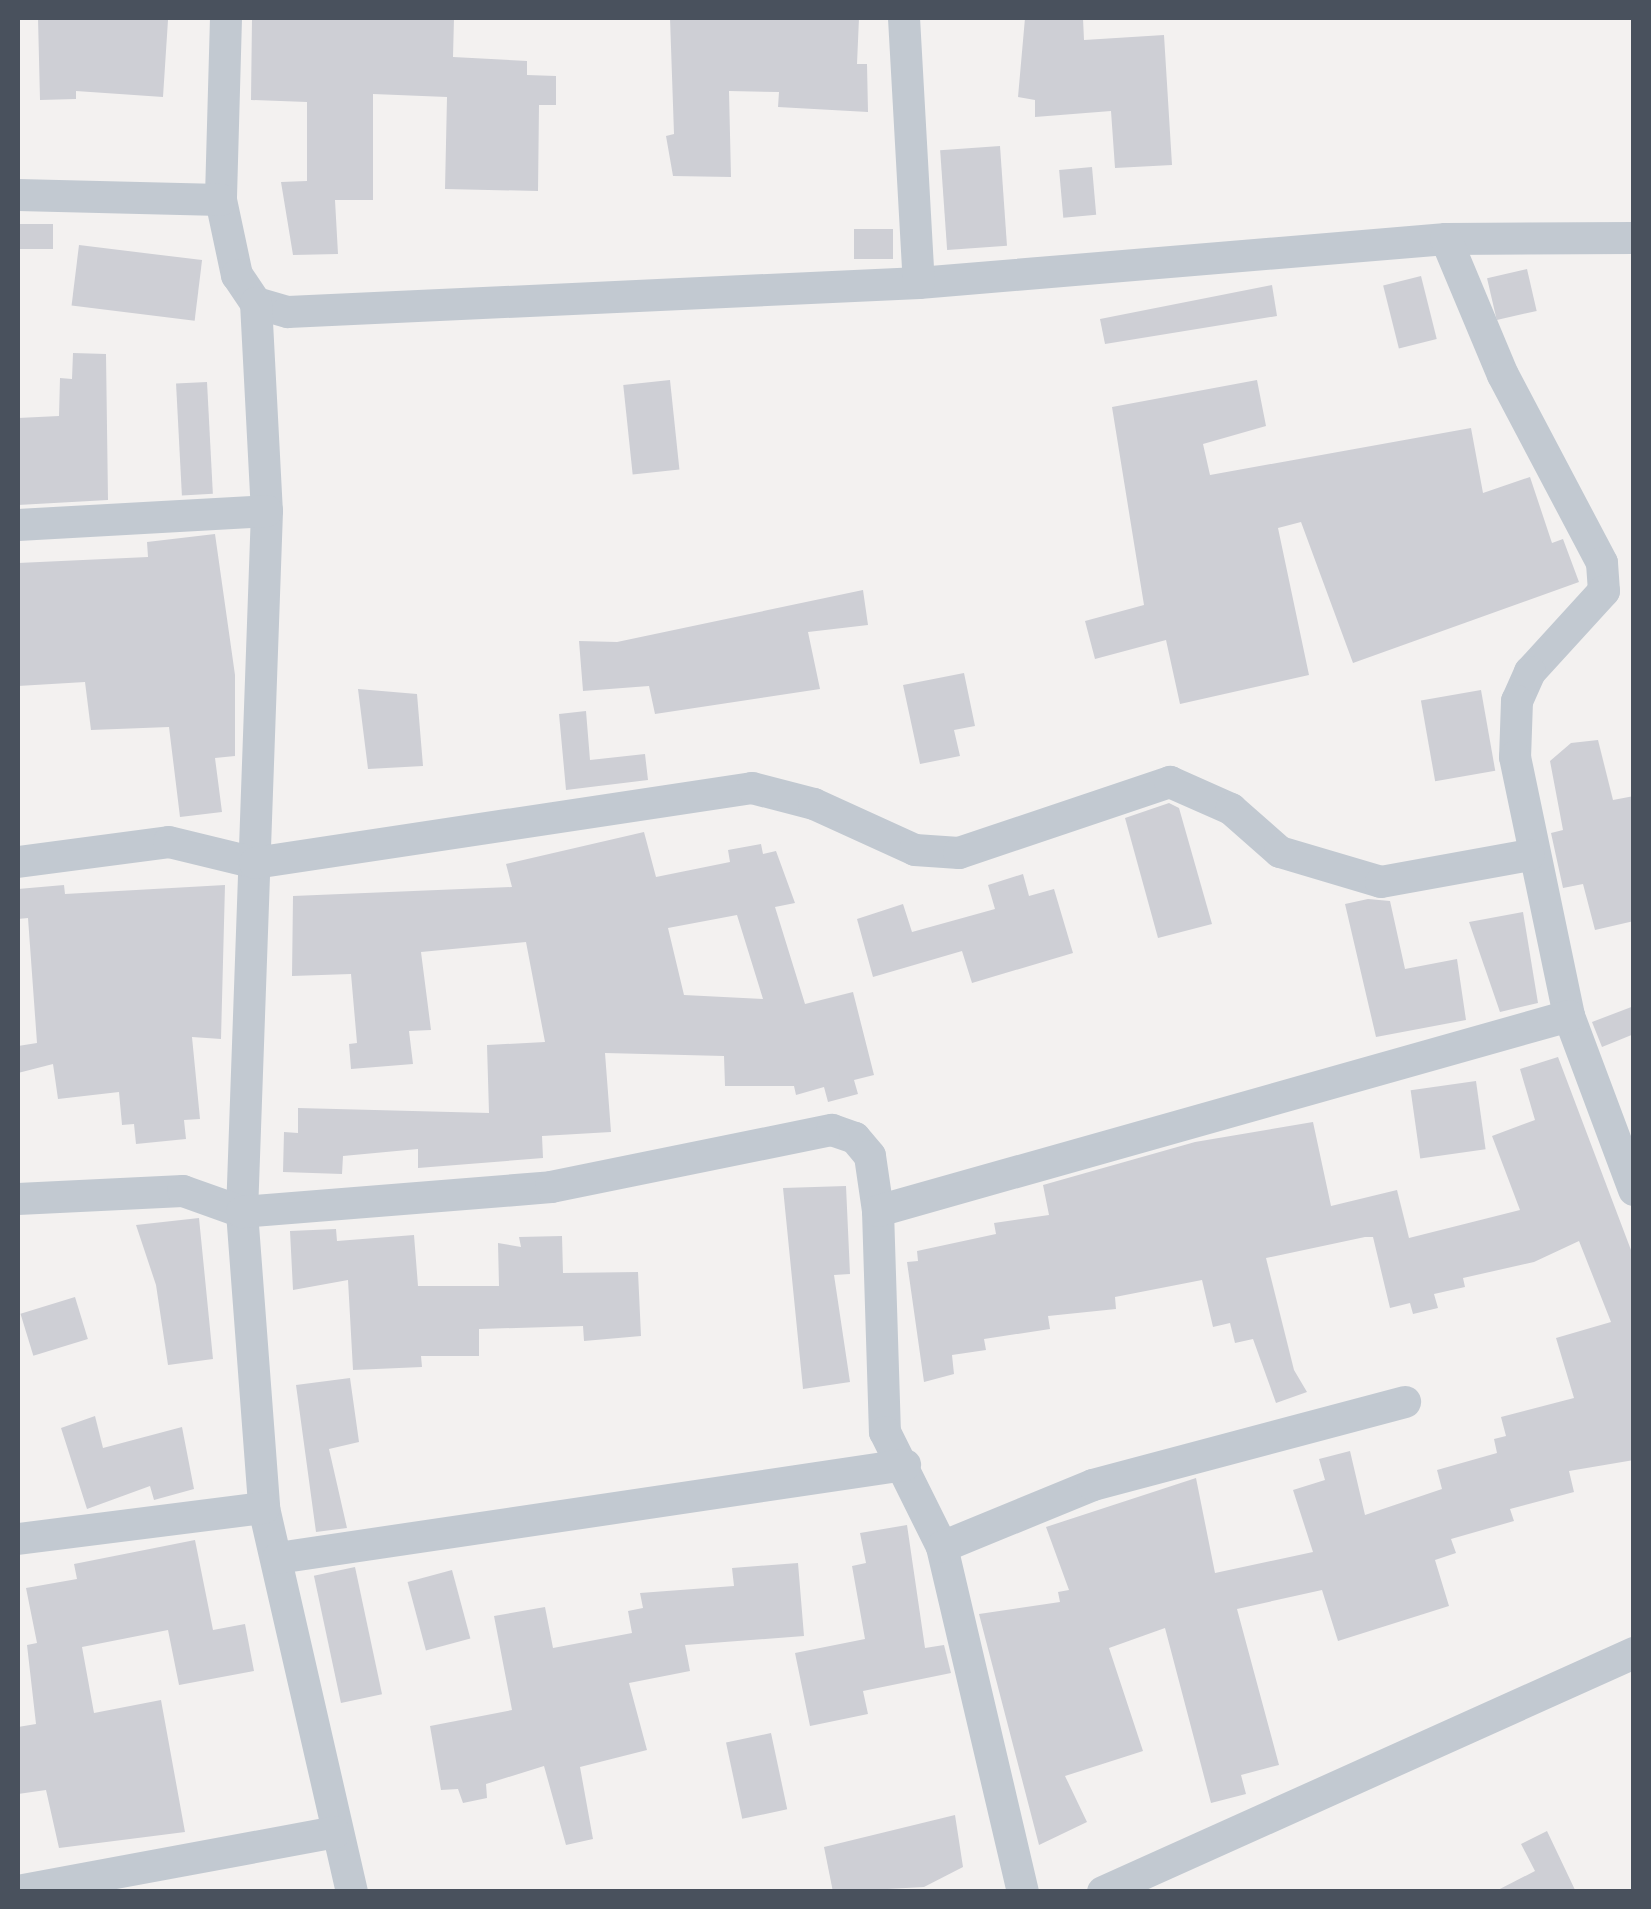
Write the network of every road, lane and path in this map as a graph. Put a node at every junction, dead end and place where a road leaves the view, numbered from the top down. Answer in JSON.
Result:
{"nodes":[{"id":1,"x":226,"y":18,"type":"edge"},
{"id":2,"x":904,"y":18,"type":"edge"},
{"id":3,"x":18,"y":194,"type":"edge"},
{"id":4,"x":222,"y":200,"type":"junction"},
{"id":5,"x":1634,"y":238,"type":"edge"},
{"id":6,"x":1446,"y":239,"type":"junction"},
{"id":7,"x":919,"y":283,"type":"junction"},
{"id":8,"x":256,"y":303,"type":"junction"},
{"id":9,"x":267,"y":511,"type":"junction"},
{"id":10,"x":18,"y":525,"type":"edge"},
{"id":11,"x":1529,"y":855,"type":"junction"},
{"id":12,"x":18,"y":862,"type":"edge"},
{"id":13,"x":255,"y":863,"type":"junction"},
{"id":14,"x":1569,"y":1016,"type":"junction"},
{"id":15,"x":1634,"y":1190,"type":"edge"},
{"id":16,"x":18,"y":1199,"type":"edge"},
{"id":17,"x":878,"y":1210,"type":"junction"},
{"id":18,"x":242,"y":1212,"type":"junction"},
{"id":19,"x":1405,"y":1402,"type":"dead end"},
{"id":20,"x":905,"y":1465,"type":"junction"},
{"id":21,"x":264,"y":1508,"type":"junction"},
{"id":22,"x":18,"y":1538,"type":"edge"},
{"id":23,"x":942,"y":1547,"type":"junction"},
{"id":24,"x":278,"y":1558,"type":"junction"},
{"id":25,"x":1634,"y":1654,"type":"edge"},
{"id":26,"x":335,"y":1832,"type":"junction"},
{"id":27,"x":18,"y":1891,"type":"edge"},
{"id":28,"x":352,"y":1892,"type":"edge"},
{"id":29,"x":1023,"y":1892,"type":"edge"},
{"id":30,"x":1103,"y":1892,"type":"edge"}],
"edges":[{"from":1,"to":4,"type":"street"},
{"from":2,"to":7,"type":"street"},
{"from":3,"to":4,"type":"street"},
{"from":4,"to":8,"type":"street"},
{"from":5,"to":6,"type":"street"},
{"from":6,"to":7,"type":"street"},
{"from":6,"to":11,"type":"street"},
{"from":7,"to":8,"type":"street"},
{"from":8,"to":9,"type":"street"},
{"from":9,"to":10,"type":"street"},
{"from":9,"to":13,"type":"street"},
{"from":11,"to":13,"type":"street"},
{"from":11,"to":14,"type":"street"},
{"from":12,"to":13,"type":"street"},
{"from":13,"to":18,"type":"street"},
{"from":14,"to":15,"type":"street"},
{"from":14,"to":17,"type":"street"},
{"from":16,"to":18,"type":"street"},
{"from":17,"to":18,"type":"street"},
{"from":17,"to":20,"type":"street"},
{"from":18,"to":21,"type":"street"},
{"from":19,"to":23,"type":"street"},
{"from":20,"to":23,"type":"street"},
{"from":20,"to":24,"type":"street"},
{"from":21,"to":22,"type":"street"},
{"from":21,"to":24,"type":"street"},
{"from":23,"to":29,"type":"street"},
{"from":24,"to":26,"type":"street"},
{"from":25,"to":30,"type":"street"},
{"from":26,"to":27,"type":"street"},
{"from":26,"to":28,"type":"street"}]}
